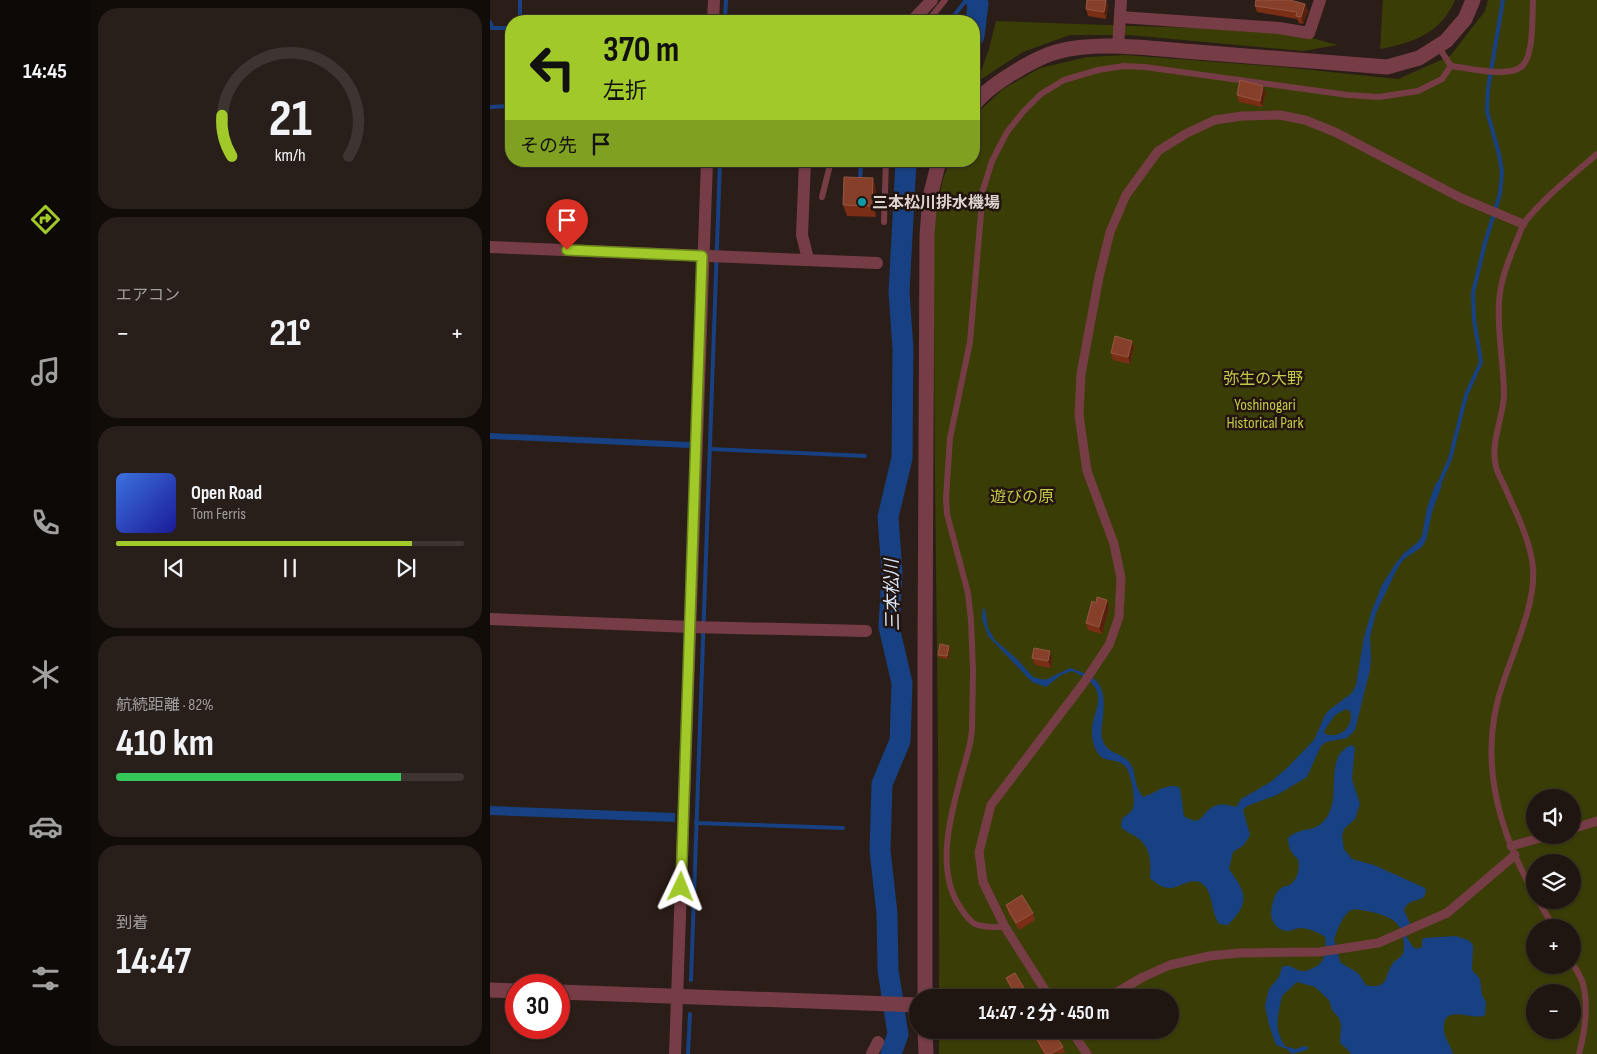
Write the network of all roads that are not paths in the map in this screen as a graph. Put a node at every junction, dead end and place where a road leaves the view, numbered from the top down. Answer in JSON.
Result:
{"nodes":[{"id":1,"x":714,"y":0,"type":"edge"},
{"id":2,"x":932,"y":0,"type":"edge"},
{"id":3,"x":945,"y":0,"type":"edge"},
{"id":4,"x":1121,"y":0,"type":"edge"},
{"id":5,"x":1320,"y":0,"type":"edge"},
{"id":6,"x":1473,"y":0,"type":"edge"},
{"id":7,"x":1533,"y":0,"type":"edge"},
{"id":8,"x":713,"y":15,"type":"edge"},
{"id":9,"x":918,"y":15,"type":"edge"},
{"id":10,"x":933,"y":15,"type":"edge"},
{"id":11,"x":1120,"y":17,"type":"junction"},
{"id":12,"x":1438,"y":46,"type":"junction"},
{"id":13,"x":1118,"y":47,"type":"junction"},
{"id":14,"x":1452,"y":66,"type":"junction"},
{"id":15,"x":980,"y":96,"type":"edge"},
{"id":16,"x":1597,"y":154,"type":"edge"},
{"id":17,"x":706,"y":167,"type":"edge"},
{"id":18,"x":805,"y":167,"type":"edge"},
{"id":19,"x":830,"y":167,"type":"edge"},
{"id":20,"x":886,"y":167,"type":"edge"},
{"id":21,"x":938,"y":167,"type":"edge"},
{"id":22,"x":822,"y":197,"type":"dead end"},
{"id":23,"x":884,"y":222,"type":"dead end"},
{"id":24,"x":1523,"y":224,"type":"junction"},
{"id":25,"x":490,"y":247,"type":"edge"},
{"id":26,"x":712,"y":256,"type":"junction"},
{"id":27,"x":808,"y":259,"type":"junction"},
{"id":28,"x":877,"y":263,"type":"dead end"},
{"id":29,"x":490,"y":619,"type":"edge"},
{"id":30,"x":699,"y":628,"type":"junction"},
{"id":31,"x":866,"y":631,"type":"dead end"},
{"id":32,"x":1597,"y":821,"type":"edge"},
{"id":33,"x":1581,"y":826,"type":"edge"},
{"id":34,"x":1528,"y":844,"type":"edge"},
{"id":35,"x":1513,"y":850,"type":"junction"},
{"id":36,"x":1526,"y":877,"type":"edge"},
{"id":37,"x":1005,"y":927,"type":"junction"},
{"id":38,"x":1578,"y":974,"type":"edge"},
{"id":39,"x":925,"y":989,"type":"edge"},
{"id":40,"x":1044,"y":989,"type":"edge"},
{"id":41,"x":1123,"y":989,"type":"edge"},
{"id":42,"x":490,"y":990,"type":"edge"},
{"id":43,"x":505,"y":991,"type":"edge"},
{"id":44,"x":570,"y":992,"type":"edge"},
{"id":45,"x":677,"y":996,"type":"junction"},
{"id":46,"x":909,"y":1004,"type":"edge"},
{"id":47,"x":926,"y":1039,"type":"edge"},
{"id":48,"x":1078,"y":1039,"type":"edge"},
{"id":49,"x":878,"y":1042,"type":"dead end"},
{"id":50,"x":675,"y":1054,"type":"edge"},
{"id":51,"x":872,"y":1054,"type":"edge"},
{"id":52,"x":926,"y":1054,"type":"edge"},
{"id":53,"x":1087,"y":1054,"type":"edge"},
{"id":54,"x":1579,"y":1054,"type":"edge"}],
"edges":[{"from":1,"to":8,"type":"street"},
{"from":2,"to":9,"type":"street"},
{"from":3,"to":10,"type":"lane"},
{"from":4,"to":11,"type":"street"},
{"from":5,"to":11,"type":"street"},
{"from":6,"to":12,"type":"street"},
{"from":7,"to":14,"type":"lane"},
{"from":11,"to":13,"type":"street"},
{"from":12,"to":13,"type":"street"},
{"from":12,"to":14,"type":"lane"},
{"from":13,"to":15,"type":"street"},
{"from":14,"to":37,"type":"lane"},
{"from":16,"to":24,"type":"lane"},
{"from":17,"to":26,"type":"street"},
{"from":18,"to":27,"type":"street"},
{"from":19,"to":22,"type":"lane"},
{"from":20,"to":23,"type":"lane"},
{"from":21,"to":39,"type":"street"},
{"from":24,"to":35,"type":"lane"},
{"from":24,"to":37,"type":"street"},
{"from":25,"to":26,"type":"street"},
{"from":26,"to":27,"type":"street"},
{"from":26,"to":30,"type":"street"},
{"from":27,"to":28,"type":"street"},
{"from":29,"to":30,"type":"street"},
{"from":30,"to":31,"type":"street"},
{"from":30,"to":45,"type":"street"},
{"from":32,"to":33,"type":"street"},
{"from":34,"to":35,"type":"street"},
{"from":35,"to":36,"type":"lane"},
{"from":35,"to":41,"type":"street"},
{"from":37,"to":40,"type":"street"},
{"from":38,"to":54,"type":"lane"},
{"from":42,"to":43,"type":"street"},
{"from":44,"to":45,"type":"street"},
{"from":45,"to":46,"type":"street"},
{"from":45,"to":50,"type":"street"},
{"from":47,"to":52,"type":"street"},
{"from":48,"to":53,"type":"street"},
{"from":49,"to":51,"type":"street"}]}
